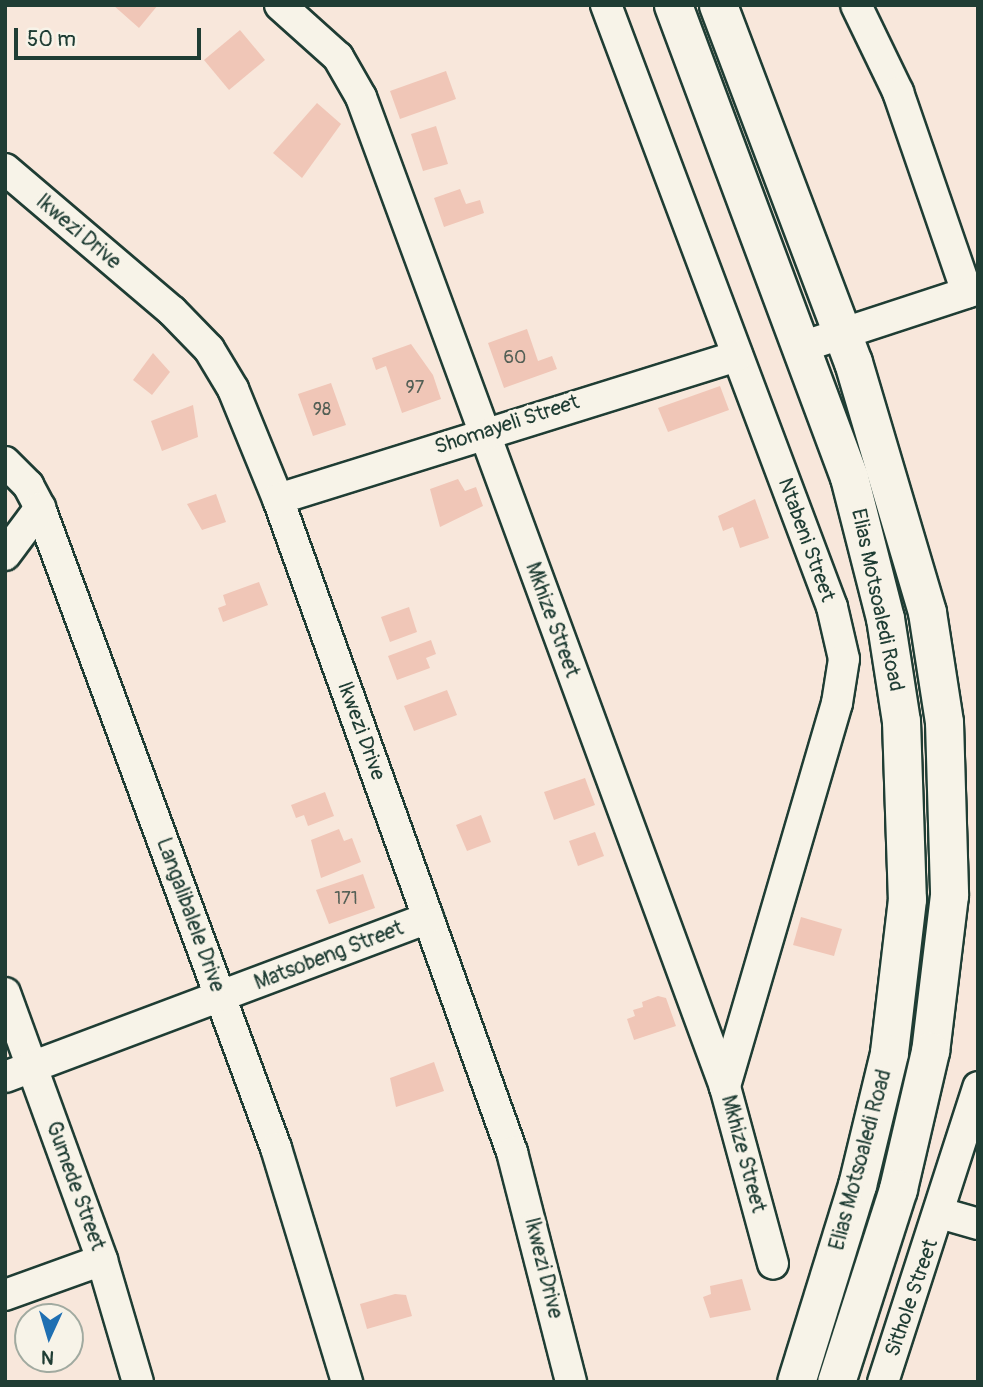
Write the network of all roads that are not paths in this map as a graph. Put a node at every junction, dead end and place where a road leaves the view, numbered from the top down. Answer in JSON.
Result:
{"nodes":[{"id":1,"x":280,"y":5,"type":"edge"},
{"id":2,"x":606,"y":5,"type":"edge"},
{"id":3,"x":673,"y":5,"type":"edge"},
{"id":4,"x":718,"y":5,"type":"edge"},
{"id":5,"x":856,"y":5,"type":"edge"},
{"id":6,"x":5,"y":169,"type":"edge"},
{"id":7,"x":973,"y":291,"type":"edge"},
{"id":8,"x":842,"y":333,"type":"junction"},
{"id":9,"x":801,"y":347,"type":"junction"},
{"id":10,"x":737,"y":356,"type":"junction"},
{"id":11,"x":482,"y":432,"type":"junction"},
{"id":12,"x":5,"y":462,"type":"edge"},
{"id":13,"x":278,"y":499,"type":"junction"},
{"id":14,"x":40,"y":508,"type":"junction"},
{"id":15,"x":5,"y":555,"type":"edge"},
{"id":16,"x":428,"y":918,"type":"junction"},
{"id":17,"x":5,"y":993,"type":"edge"},
{"id":18,"x":220,"y":998,"type":"junction"},
{"id":19,"x":33,"y":1068,"type":"junction"},
{"id":20,"x":5,"y":1077,"type":"edge"},
{"id":21,"x":725,"y":1087,"type":"junction"},
{"id":22,"x":978,"y":1087,"type":"edge"},
{"id":23,"x":940,"y":1213,"type":"junction"},
{"id":24,"x":978,"y":1224,"type":"edge"},
{"id":25,"x":102,"y":1261,"type":"junction"},
{"id":26,"x":773,"y":1264,"type":"dead end"},
{"id":27,"x":5,"y":1295,"type":"edge"},
{"id":28,"x":138,"y":1382,"type":"edge"},
{"id":29,"x":347,"y":1382,"type":"edge"},
{"id":30,"x":571,"y":1382,"type":"edge"},
{"id":31,"x":796,"y":1382,"type":"edge"},
{"id":32,"x":836,"y":1382,"type":"edge"},
{"id":33,"x":883,"y":1382,"type":"edge"}],
"edges":[{"from":1,"to":11,"type":"street","name":"Mkhize Street"},
{"from":2,"to":10,"type":"street","name":"Ntabeni Street"},
{"from":3,"to":9,"type":"main road","name":"Elias Motsoaledi Road"},
{"from":4,"to":8,"type":"main road","name":"Elias Motsoaledi Road"},
{"from":5,"to":7,"type":"street"},
{"from":6,"to":13,"type":"street","name":"Ikwezi Drive"},
{"from":7,"to":8,"type":"street"},
{"from":8,"to":9,"type":"street"},
{"from":8,"to":32,"type":"main road","name":"Elias Motsoaledi Road"},
{"from":9,"to":31,"type":"main road","name":"Elias Motsoaledi Road"},
{"from":10,"to":11,"type":"street","name":"Shomayeli Street"},
{"from":10,"to":21,"type":"street","name":"Ntabeni Street"},
{"from":11,"to":13,"type":"street","name":"Shomayeli Street"},
{"from":11,"to":21,"type":"street","name":"Mkhize Street"},
{"from":12,"to":14,"type":"street","name":"Langalibalele Drive"},
{"from":13,"to":16,"type":"street","name":"Ikwezi Drive"},
{"from":14,"to":15,"type":"street"},
{"from":14,"to":18,"type":"street","name":"Langalibalele Drive"},
{"from":16,"to":18,"type":"street","name":"Matsobeng Street"},
{"from":16,"to":30,"type":"street","name":"Ikwezi Drive"},
{"from":17,"to":19,"type":"street","name":"Gumede Street"},
{"from":18,"to":19,"type":"street","name":"Matsobeng Street"},
{"from":18,"to":29,"type":"street","name":"Langalibalele Drive"},
{"from":19,"to":20,"type":"street","name":"Matsobeng Street"},
{"from":19,"to":25,"type":"street","name":"Gumede Street"},
{"from":21,"to":26,"type":"street","name":"Mkhize Street"},
{"from":22,"to":23,"type":"street","name":"Sithole Street"},
{"from":23,"to":24,"type":"street"},
{"from":23,"to":33,"type":"street","name":"Sithole Street"},
{"from":25,"to":27,"type":"street"},
{"from":25,"to":28,"type":"street","name":"Gumede Street"}]}
